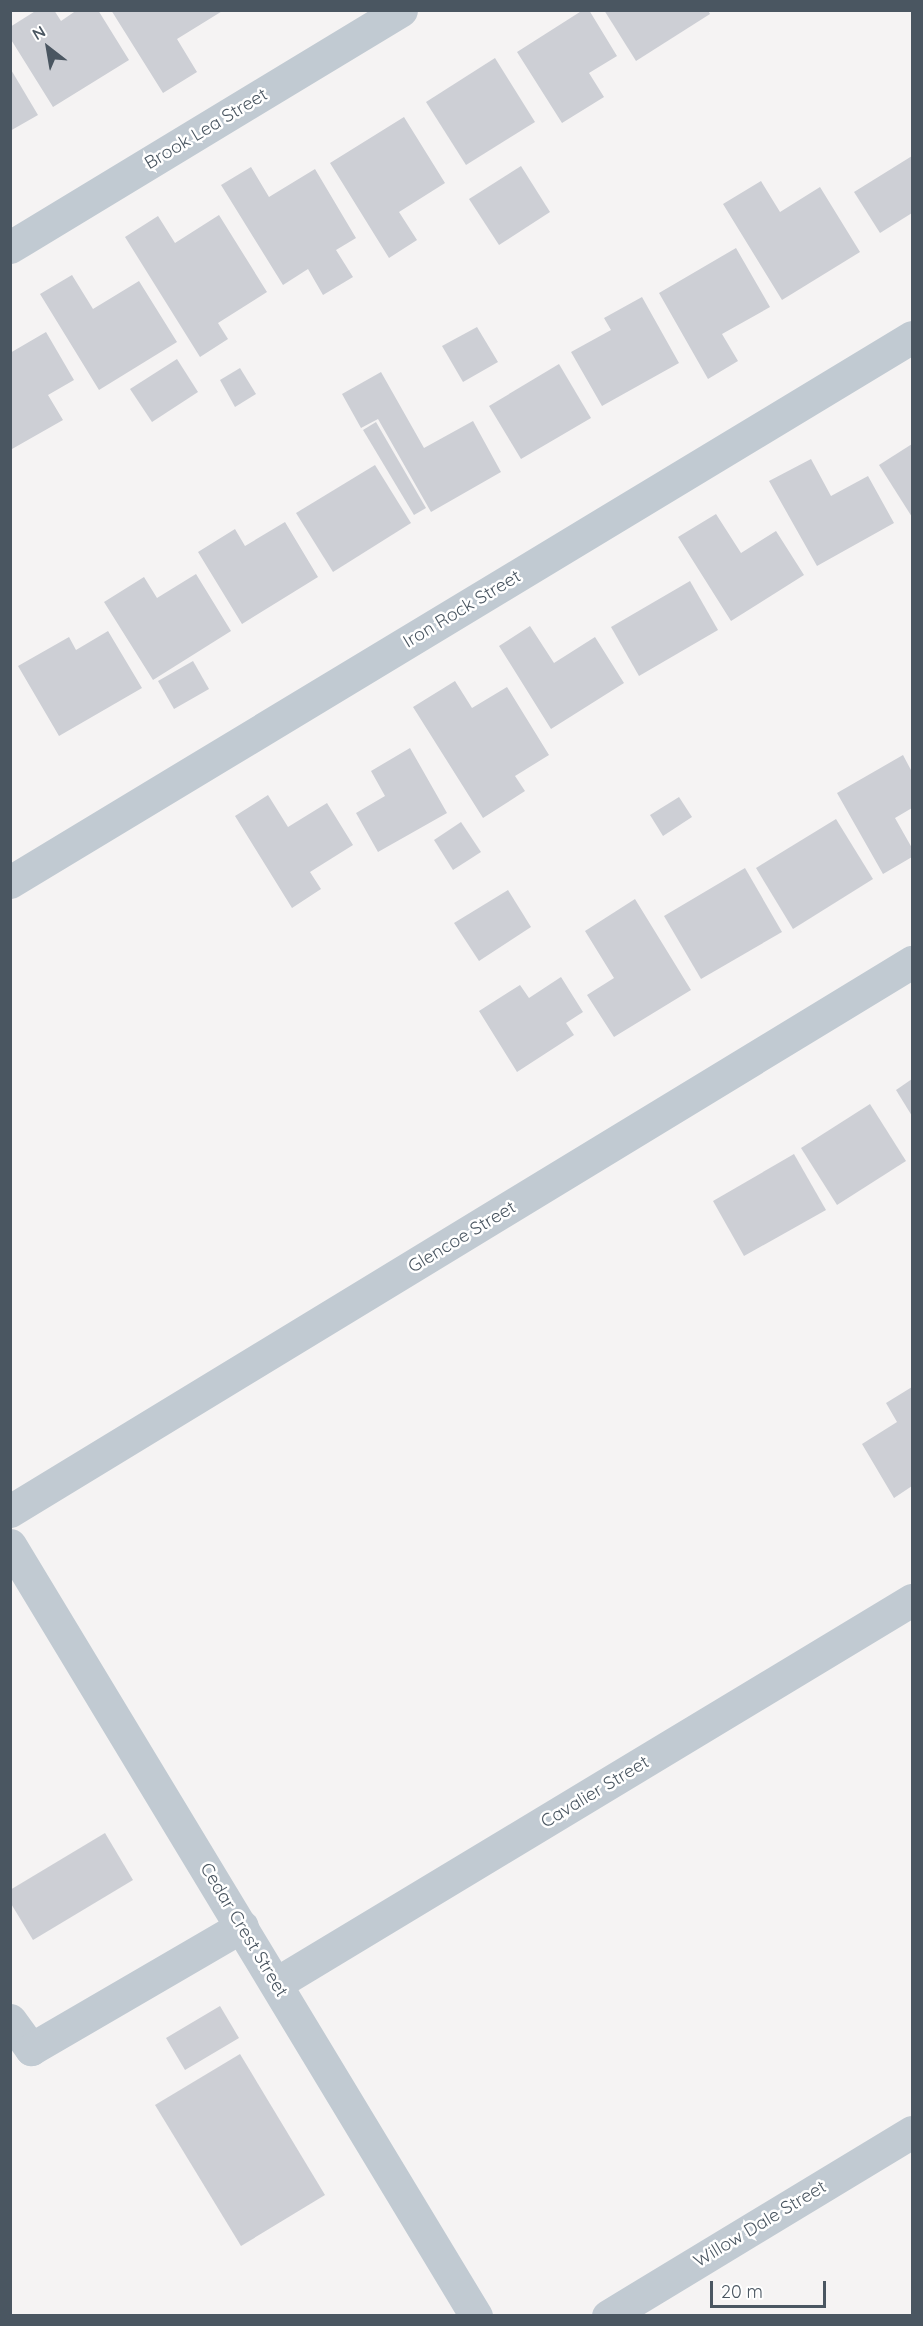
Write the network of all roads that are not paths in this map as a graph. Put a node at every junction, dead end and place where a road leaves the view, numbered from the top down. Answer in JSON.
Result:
{"nodes":[{"id":1,"x":401,"y":10,"type":"edge"},
{"id":2,"x":10,"y":247,"type":"edge"},
{"id":3,"x":912,"y":336,"type":"edge"},
{"id":4,"x":10,"y":882,"type":"edge"},
{"id":5,"x":912,"y":963,"type":"edge"},
{"id":6,"x":10,"y":1511,"type":"edge"},
{"id":7,"x":10,"y":1545,"type":"edge"},
{"id":8,"x":912,"y":1600,"type":"edge"},
{"id":9,"x":242,"y":1926,"type":"junction"},
{"id":10,"x":277,"y":1983,"type":"junction"},
{"id":11,"x":10,"y":2020,"type":"edge"},
{"id":12,"x":912,"y":2132,"type":"edge"},
{"id":13,"x":476,"y":2316,"type":"edge"},
{"id":14,"x":608,"y":2316,"type":"edge"}],
"edges":[{"from":1,"to":2,"type":"street","name":"Brook Lea Street"},
{"from":3,"to":4,"type":"street","name":"Iron Rock Street"},
{"from":5,"to":6,"type":"street","name":"Glencoe Street"},
{"from":7,"to":9,"type":"street","name":"Cedar Crest Street"},
{"from":8,"to":10,"type":"street","name":"Cavalier Street"},
{"from":9,"to":10,"type":"street","name":"Cedar Crest Street"},
{"from":9,"to":11,"type":"street"},
{"from":10,"to":13,"type":"street","name":"Cedar Crest Street"},
{"from":12,"to":14,"type":"street","name":"Willow Dale Street"}]}
